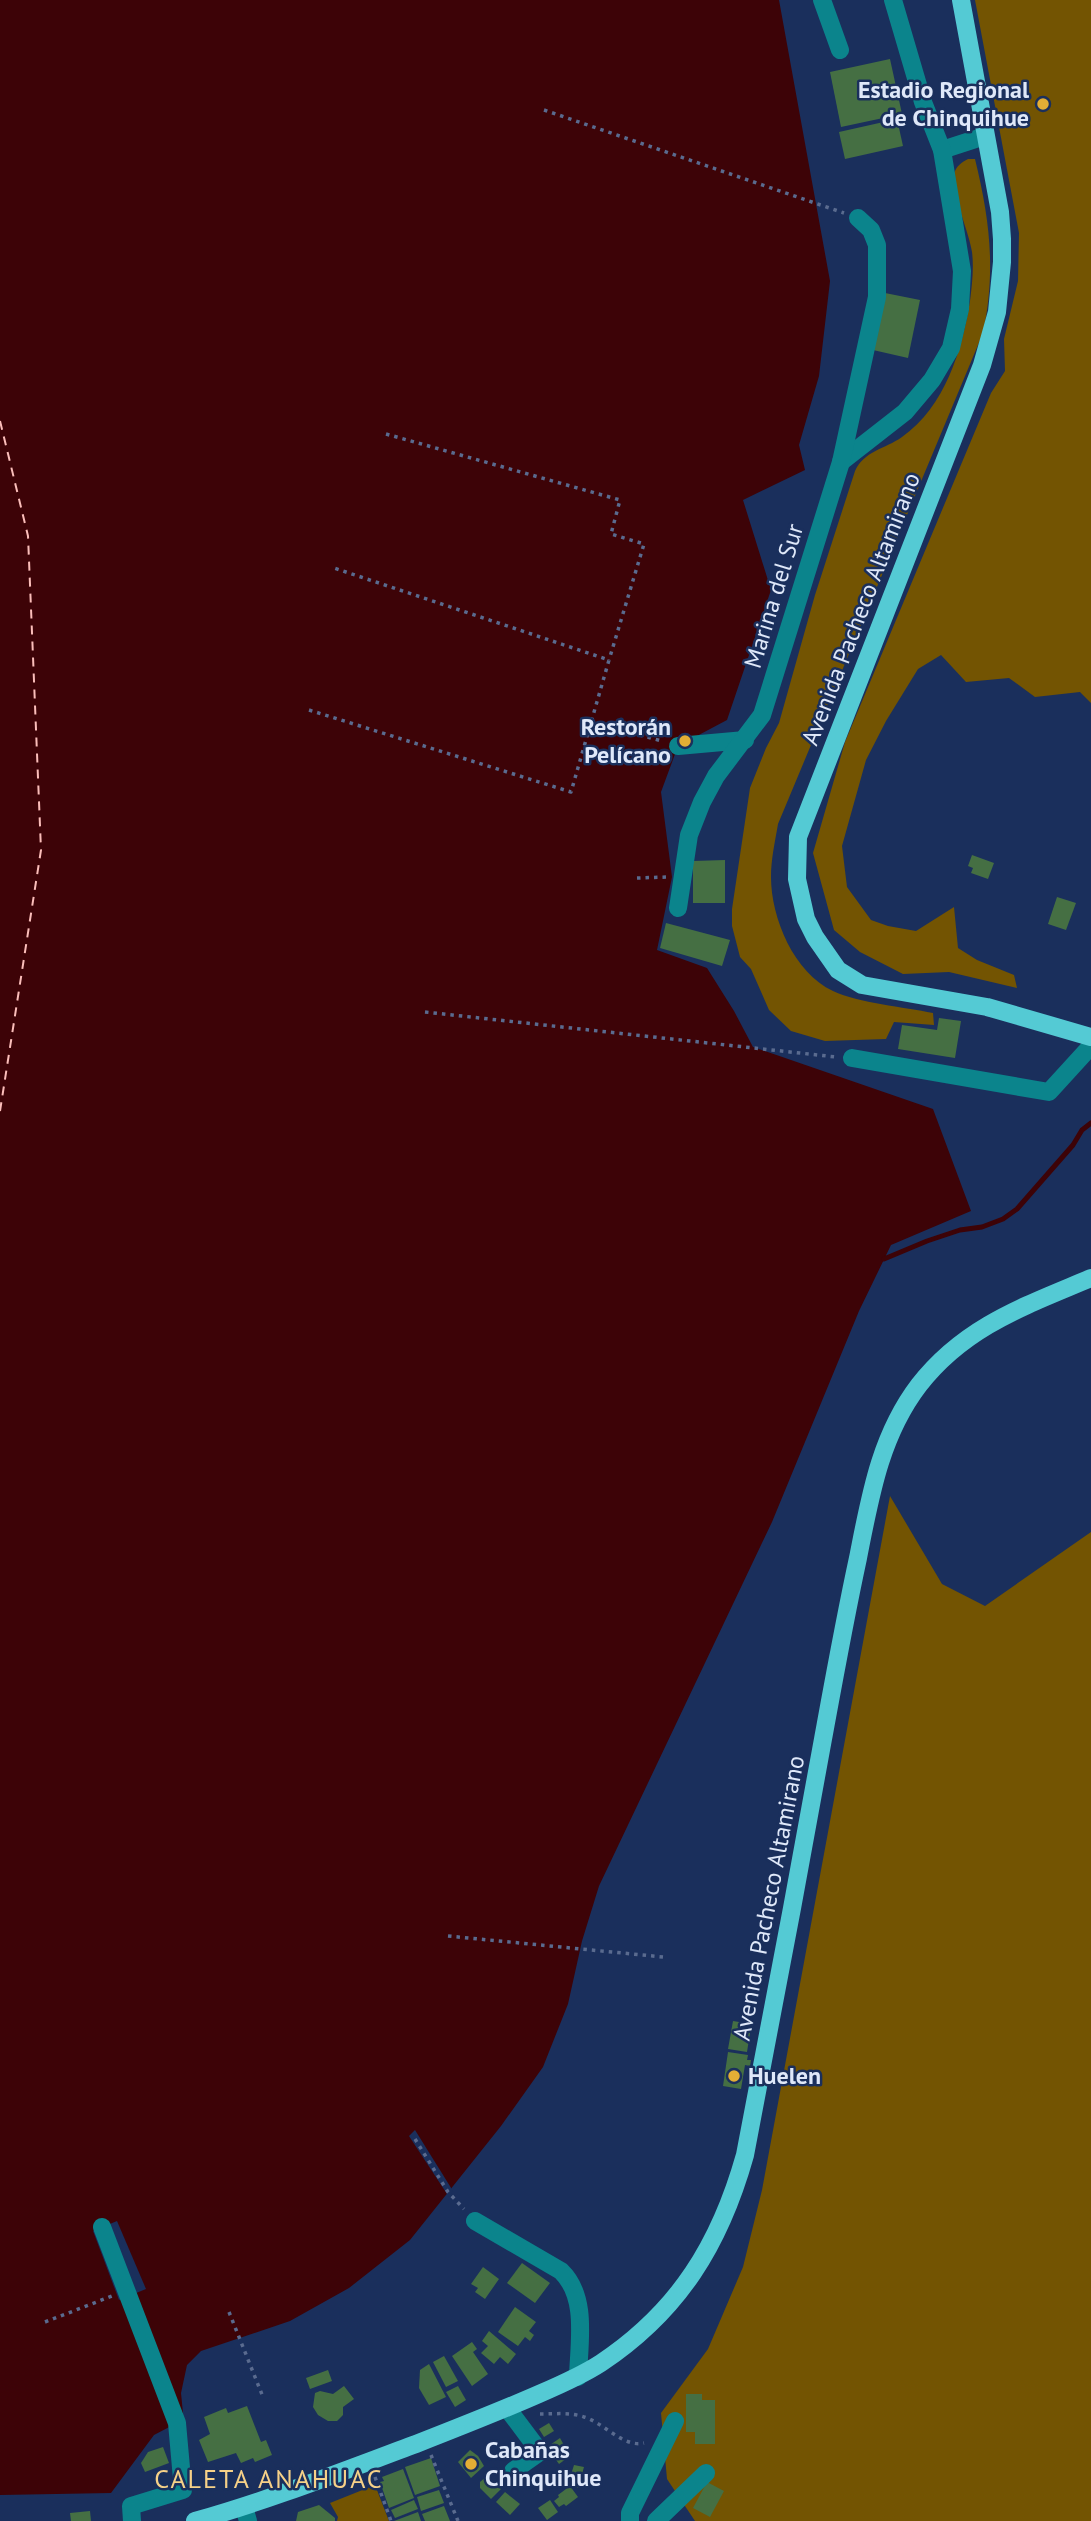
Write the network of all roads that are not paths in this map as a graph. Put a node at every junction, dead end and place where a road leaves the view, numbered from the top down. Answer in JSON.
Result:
{"nodes":[{"id":1,"x":822,"y":0,"type":"edge"},
{"id":2,"x":893,"y":0,"type":"edge"},
{"id":3,"x":961,"y":0,"type":"edge"},
{"id":4,"x":840,"y":50,"type":"dead end"},
{"id":5,"x":985,"y":136,"type":"junction"},
{"id":6,"x":942,"y":150,"type":"junction"},
{"id":7,"x":858,"y":218,"type":"road end"},
{"id":8,"x":841,"y":462,"type":"junction"},
{"id":9,"x":745,"y":740,"type":"junction"},
{"id":10,"x":678,"y":746,"type":"road end"},
{"id":11,"x":678,"y":908,"type":"dead end"},
{"id":12,"x":1091,"y":1037,"type":"edge"},
{"id":13,"x":1091,"y":1046,"type":"edge"},
{"id":14,"x":852,"y":1058,"type":"road end"},
{"id":15,"x":1091,"y":1278,"type":"edge"},
{"id":16,"x":475,"y":2221,"type":"road end"},
{"id":17,"x":102,"y":2227,"type":"dead end"},
{"id":18,"x":578,"y":2377,"type":"junction"},
{"id":19,"x":509,"y":2412,"type":"junction"},
{"id":20,"x":675,"y":2421,"type":"dead end"},
{"id":21,"x":513,"y":2470,"type":"dead end"},
{"id":22,"x":706,"y":2473,"type":"dead end"},
{"id":23,"x":246,"y":2514,"type":"edge"},
{"id":24,"x":132,"y":2521,"type":"edge"},
{"id":25,"x":195,"y":2521,"type":"edge"},
{"id":26,"x":629,"y":2521,"type":"edge"},
{"id":27,"x":656,"y":2521,"type":"edge"}],
"edges":[{"from":1,"to":4,"type":"lane"},
{"from":2,"to":6,"type":"lane"},
{"from":3,"to":5,"type":"main road","name":"Avenida Pacheco Altamirano"},
{"from":5,"to":6,"type":"lane"},
{"from":5,"to":12,"type":"main road","name":"Avenida Pacheco Altamirano"},
{"from":6,"to":8,"type":"lane"},
{"from":7,"to":8,"type":"lane","name":"Marina del Sur"},
{"from":8,"to":9,"type":"lane","name":"Marina del Sur"},
{"from":9,"to":10,"type":"lane"},
{"from":9,"to":11,"type":"lane","name":"Marina del Sur"},
{"from":13,"to":14,"type":"lane"},
{"from":15,"to":18,"type":"main road","name":"Avenida Pacheco Altamirano"},
{"from":16,"to":18,"type":"lane"},
{"from":17,"to":24,"type":"lane"},
{"from":18,"to":19,"type":"main road","name":"Avenida Pacheco Altamirano"},
{"from":19,"to":21,"type":"lane"},
{"from":19,"to":23,"type":"main road","name":"Avenida Pacheco Altamirano"},
{"from":20,"to":26,"type":"lane"},
{"from":22,"to":27,"type":"lane"},
{"from":23,"to":25,"type":"main road","name":"Avenida Pacheco Altamirano"}]}
